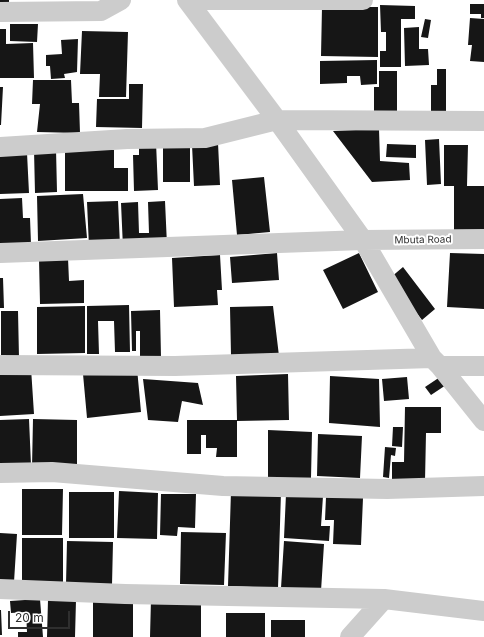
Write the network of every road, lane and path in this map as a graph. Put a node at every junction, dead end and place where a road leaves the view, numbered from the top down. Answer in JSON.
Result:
{"nodes":[{"id":1,"x":121,"y":0,"type":"edge"},
{"id":2,"x":187,"y":0,"type":"edge"},
{"id":3,"x":363,"y":0,"type":"edge"},
{"id":4,"x":0,"y":12,"type":"edge"},
{"id":5,"x":277,"y":120,"type":"junction"},
{"id":6,"x":484,"y":121,"type":"edge"},
{"id":7,"x":0,"y":147,"type":"edge"},
{"id":8,"x":484,"y":239,"type":"edge"},
{"id":9,"x":362,"y":240,"type":"junction"},
{"id":10,"x":0,"y":253,"type":"edge"},
{"id":11,"x":436,"y":362,"type":"junction"},
{"id":12,"x":0,"y":365,"type":"edge"},
{"id":13,"x":484,"y":366,"type":"edge"},
{"id":14,"x":484,"y":421,"type":"edge"},
{"id":15,"x":0,"y":473,"type":"edge"},
{"id":16,"x":484,"y":486,"type":"edge"},
{"id":17,"x":0,"y":589,"type":"edge"},
{"id":18,"x":384,"y":599,"type":"junction"},
{"id":19,"x":484,"y":611,"type":"edge"},
{"id":20,"x":350,"y":637,"type":"edge"}],
"edges":[{"from":1,"to":4,"type":"street"},
{"from":2,"to":3,"type":"street"},
{"from":2,"to":5,"type":"street"},
{"from":5,"to":6,"type":"street"},
{"from":5,"to":7,"type":"street"},
{"from":5,"to":9,"type":"street"},
{"from":8,"to":9,"type":"street","name":"Mbuta Road"},
{"from":9,"to":10,"type":"street","name":"Mbuta Road"},
{"from":9,"to":11,"type":"street"},
{"from":11,"to":12,"type":"street"},
{"from":11,"to":13,"type":"street"},
{"from":11,"to":14,"type":"street"},
{"from":15,"to":16,"type":"street"},
{"from":17,"to":18,"type":"street"},
{"from":18,"to":19,"type":"street"},
{"from":18,"to":20,"type":"street"}]}
